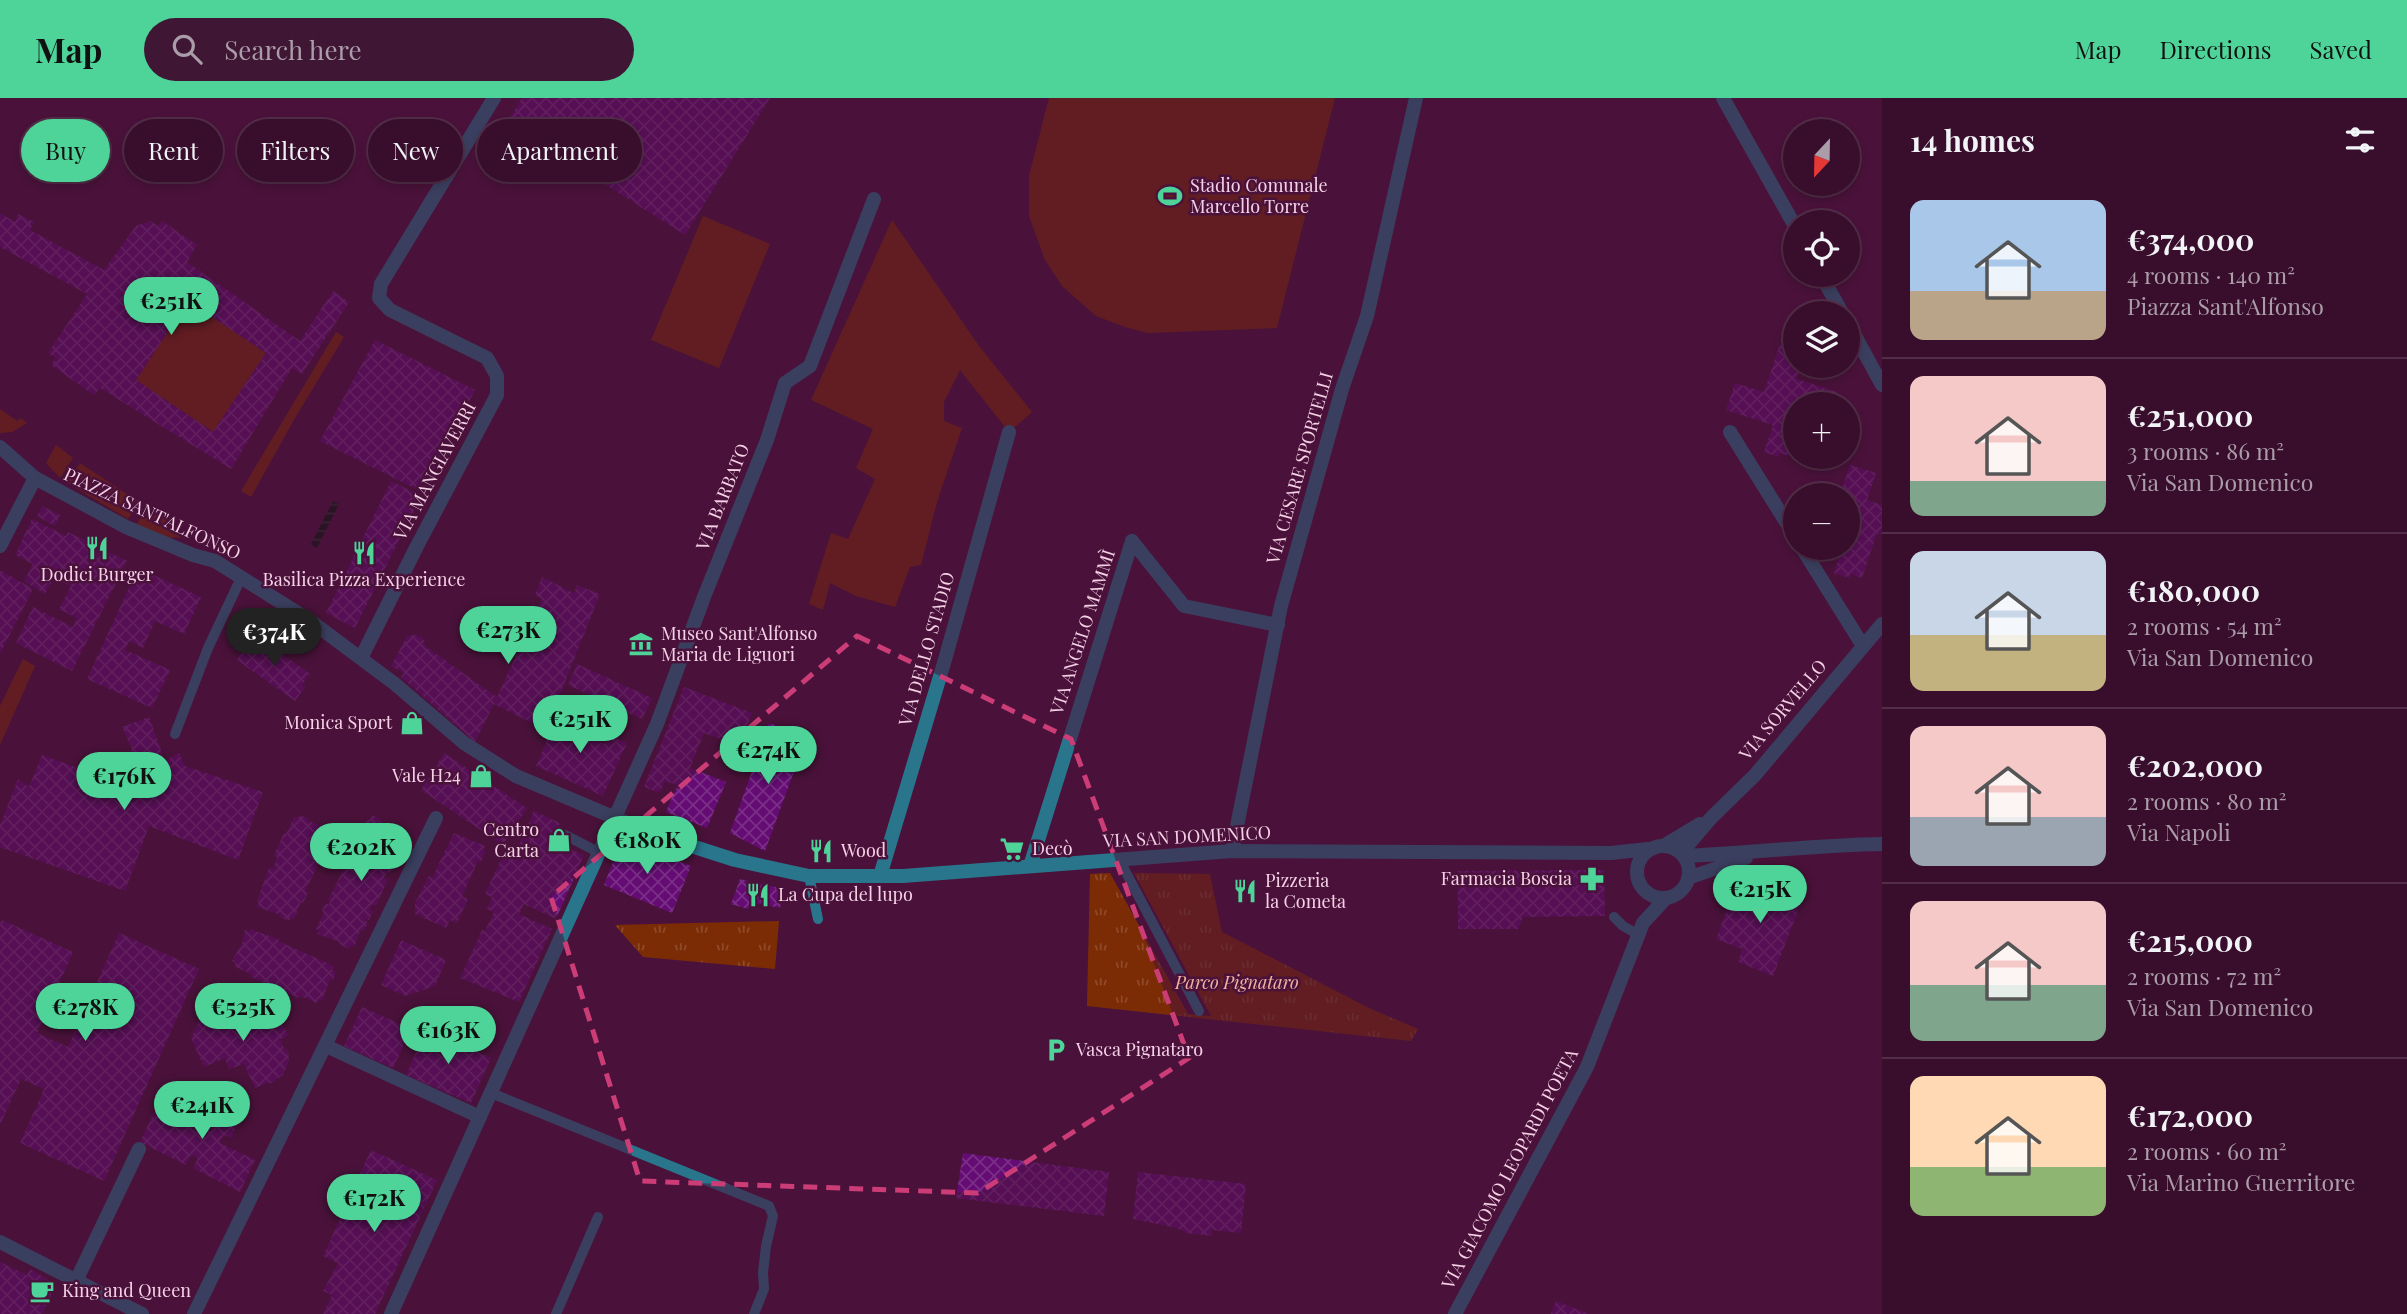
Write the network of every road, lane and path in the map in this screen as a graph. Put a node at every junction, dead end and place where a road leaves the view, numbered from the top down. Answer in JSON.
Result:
{"nodes":[{"id":1,"x":494,"y":98,"type":"edge"},
{"id":2,"x":1416,"y":98,"type":"edge"},
{"id":3,"x":1723,"y":98,"type":"edge"},
{"id":4,"x":874,"y":199,"type":"dead end"},
{"id":5,"x":1786,"y":210,"type":"edge"},
{"id":6,"x":1860,"y":345,"type":"edge"},
{"id":7,"x":1882,"y":385,"type":"edge"},
{"id":8,"x":1009,"y":432,"type":"dead end"},
{"id":9,"x":1730,"y":432,"type":"dead end"},
{"id":10,"x":0,"y":447,"type":"edge"},
{"id":11,"x":35,"y":478,"type":"junction"},
{"id":12,"x":1783,"y":517,"type":"edge"},
{"id":13,"x":0,"y":546,"type":"edge"},
{"id":14,"x":1809,"y":560,"type":"edge"},
{"id":15,"x":241,"y":578,"type":"junction"},
{"id":16,"x":1278,"y":625,"type":"junction"},
{"id":17,"x":1882,"y":625,"type":"edge"},
{"id":18,"x":1863,"y":646,"type":"junction"},
{"id":19,"x":361,"y":658,"type":"junction"},
{"id":20,"x":175,"y":734,"type":"dead end"},
{"id":21,"x":615,"y":817,"type":"junction"},
{"id":22,"x":436,"y":818,"type":"dead end"},
{"id":23,"x":1711,"y":818,"type":"junction"},
{"id":24,"x":565,"y":835,"type":"dead end"},
{"id":25,"x":1882,"y":844,"type":"edge"},
{"id":26,"x":1665,"y":845,"type":"junction"},
{"id":27,"x":1648,"y":849,"type":"junction"},
{"id":28,"x":1232,"y":851,"type":"junction"},
{"id":29,"x":598,"y":852,"type":"junction"},
{"id":30,"x":1764,"y":852,"type":"junction"},
{"id":31,"x":1611,"y":853,"type":"junction"},
{"id":32,"x":1682,"y":854,"type":"junction"},
{"id":33,"x":1120,"y":861,"type":"junction"},
{"id":34,"x":1030,"y":866,"type":"junction"},
{"id":35,"x":1636,"y":870,"type":"junction"},
{"id":36,"x":809,"y":876,"type":"junction"},
{"id":37,"x":880,"y":876,"type":"junction"},
{"id":38,"x":1688,"y":878,"type":"junction"},
{"id":39,"x":1643,"y":890,"type":"junction"},
{"id":40,"x":1666,"y":898,"type":"junction"},
{"id":41,"x":1614,"y":917,"type":"dead end"},
{"id":42,"x":818,"y":919,"type":"dead end"},
{"id":43,"x":1641,"y":929,"type":"junction"},
{"id":44,"x":1199,"y":1011,"type":"dead end"},
{"id":45,"x":326,"y":1046,"type":"junction"},
{"id":46,"x":491,"y":1093,"type":"junction"},
{"id":47,"x":480,"y":1117,"type":"junction"},
{"id":48,"x":139,"y":1149,"type":"dead end"},
{"id":49,"x":598,"y":1217,"type":"dead end"},
{"id":50,"x":0,"y":1242,"type":"edge"},
{"id":51,"x":76,"y":1281,"type":"junction"},
{"id":52,"x":142,"y":1314,"type":"edge"},
{"id":53,"x":194,"y":1314,"type":"edge"},
{"id":54,"x":391,"y":1314,"type":"edge"},
{"id":55,"x":556,"y":1314,"type":"edge"},
{"id":56,"x":754,"y":1314,"type":"edge"},
{"id":57,"x":1455,"y":1314,"type":"edge"}],
"edges":[{"from":1,"to":19,"type":"street","name":"VIA MANGIAVERRI"},
{"from":2,"to":16,"type":"street","name":"VIA CESARE SPORTELLI"},
{"from":3,"to":5,"type":"street"},
{"from":4,"to":21,"type":"street","name":"VIA BARBATO"},
{"from":6,"to":7,"type":"street"},
{"from":8,"to":37,"type":"street","name":"VIA DELLO STADIO"},
{"from":9,"to":12,"type":"street"},
{"from":10,"to":11,"type":"street","name":"PIAZZA SANT'ALFONSO"},
{"from":11,"to":13,"type":"street"},
{"from":11,"to":15,"type":"street","name":"PIAZZA SANT'ALFONSO"},
{"from":14,"to":18,"type":"street"},
{"from":15,"to":19,"type":"street","name":"PIAZZA SANT'ALFONSO"},
{"from":15,"to":20,"type":"lane"},
{"from":16,"to":28,"type":"street","name":"VIA CESARE SPORTELLI"},
{"from":16,"to":34,"type":"street","name":"VIA ANGELO MAMMÌ"},
{"from":17,"to":18,"type":"street","name":"VIA SORVELLO"},
{"from":18,"to":23,"type":"street","name":"VIA SORVELLO"},
{"from":19,"to":21,"type":"street","name":"VIA SAN DOMENICO"},
{"from":21,"to":29,"type":"street","name":"VIA BARBATO"},
{"from":21,"to":36,"type":"street","name":"VIA SAN DOMENICO"},
{"from":22,"to":45,"type":"street"},
{"from":23,"to":26,"type":"street","name":"VIA SORVELLO"},
{"from":23,"to":32,"type":"street","name":"VIA SORVELLO"},
{"from":24,"to":29,"type":"lane"},
{"from":25,"to":30,"type":"street"},
{"from":26,"to":27,"type":"street"},
{"from":26,"to":32,"type":"street"},
{"from":27,"to":31,"type":"street","name":"VIA SAN DOMENICO"},
{"from":27,"to":35,"type":"street"},
{"from":28,"to":31,"type":"street","name":"VIA SAN DOMENICO"},
{"from":28,"to":33,"type":"street","name":"VIA SAN DOMENICO"},
{"from":29,"to":46,"type":"street","name":"VIA BARBATO"},
{"from":30,"to":32,"type":"street"},
{"from":30,"to":38,"type":"street"},
{"from":31,"to":35,"type":"street"},
{"from":32,"to":38,"type":"street"},
{"from":33,"to":34,"type":"street","name":"VIA SAN DOMENICO"},
{"from":33,"to":44,"type":"lane"},
{"from":34,"to":37,"type":"street","name":"VIA SAN DOMENICO"},
{"from":35,"to":39,"type":"street"},
{"from":36,"to":37,"type":"street","name":"VIA SAN DOMENICO"},
{"from":36,"to":42,"type":"lane"},
{"from":38,"to":40,"type":"street"},
{"from":39,"to":40,"type":"street"},
{"from":39,"to":43,"type":"street"},
{"from":40,"to":43,"type":"street"},
{"from":41,"to":43,"type":"lane"},
{"from":43,"to":57,"type":"street","name":"VIA GIACOMO LEOPARDI POETA"},
{"from":45,"to":47,"type":"street"},
{"from":45,"to":53,"type":"street"},
{"from":46,"to":47,"type":"street","name":"VIA BARBATO"},
{"from":46,"to":56,"type":"lane"},
{"from":47,"to":54,"type":"street","name":"VIA BARBATO"},
{"from":48,"to":51,"type":"street"},
{"from":49,"to":55,"type":"lane"},
{"from":50,"to":51,"type":"street"},
{"from":51,"to":52,"type":"street"}]}
